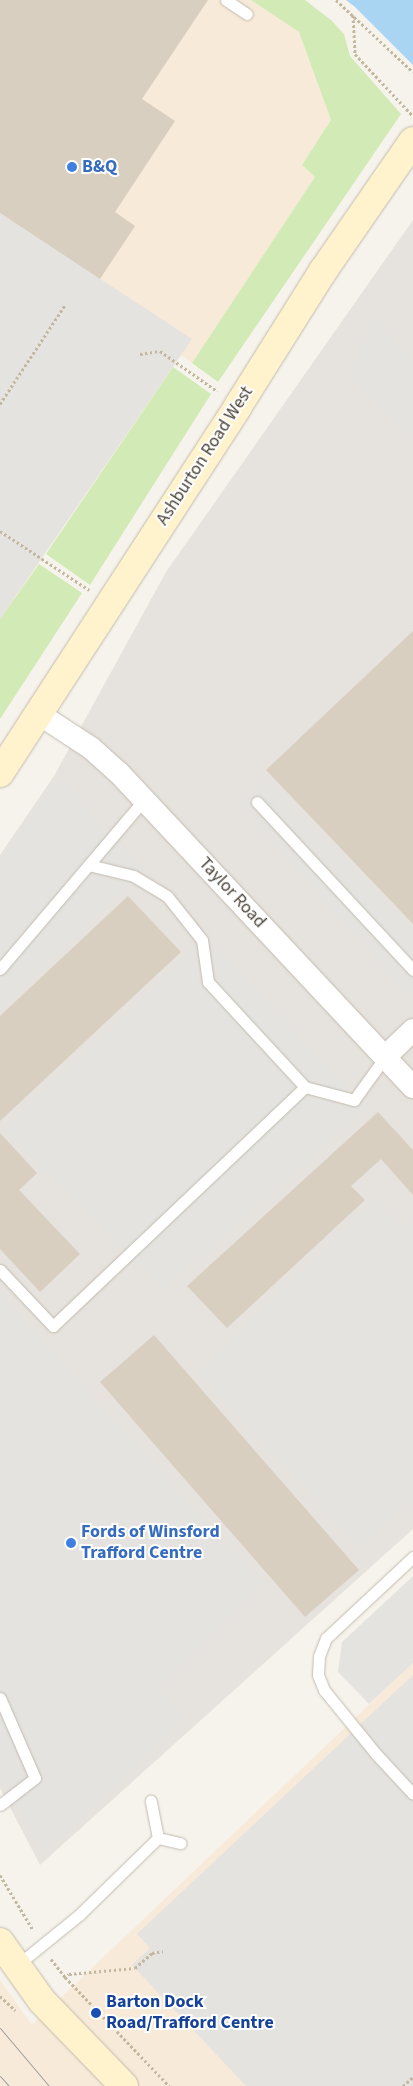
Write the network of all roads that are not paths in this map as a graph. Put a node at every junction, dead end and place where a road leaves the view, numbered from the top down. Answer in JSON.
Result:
{"nodes":[{"id":1,"x":226,"y":0,"type":"edge"},
{"id":2,"x":247,"y":14,"type":"dead end"},
{"id":3,"x":413,"y":141,"type":"edge"},
{"id":4,"x":39,"y":714,"type":"junction"},
{"id":5,"x":0,"y":773,"type":"edge"},
{"id":6,"x":144,"y":800,"type":"junction"},
{"id":7,"x":257,"y":802,"type":"dead end"},
{"id":8,"x":89,"y":865,"type":"junction"},
{"id":9,"x":411,"y":963,"type":"edge"},
{"id":10,"x":0,"y":969,"type":"edge"},
{"id":11,"x":413,"y":1030,"type":"edge"},
{"id":12,"x":385,"y":1057,"type":"junction"},
{"id":13,"x":305,"y":1087,"type":"junction"},
{"id":14,"x":413,"y":1087,"type":"edge"},
{"id":15,"x":0,"y":1270,"type":"edge"},
{"id":16,"x":413,"y":1557,"type":"edge"},
{"id":17,"x":0,"y":1698,"type":"edge"},
{"id":18,"x":413,"y":1794,"type":"edge"},
{"id":19,"x":151,"y":1801,"type":"dead end"},
{"id":20,"x":0,"y":1805,"type":"edge"},
{"id":21,"x":158,"y":1838,"type":"junction"},
{"id":22,"x":180,"y":1843,"type":"dead end"},
{"id":23,"x":0,"y":1942,"type":"edge"},
{"id":24,"x":16,"y":1966,"type":"junction"},
{"id":25,"x":124,"y":2086,"type":"edge"}],
"edges":[{"from":1,"to":2,"type":"lane"},
{"from":3,"to":4,"type":"main road","name":"Ashburton Road West"},
{"from":4,"to":5,"type":"main road","name":"Ashburton Road West"},
{"from":4,"to":6,"type":"street","name":"Taylor Road"},
{"from":6,"to":8,"type":"lane"},
{"from":6,"to":12,"type":"street","name":"Taylor Road"},
{"from":7,"to":9,"type":"lane"},
{"from":8,"to":10,"type":"lane"},
{"from":8,"to":13,"type":"lane"},
{"from":11,"to":12,"type":"street"},
{"from":12,"to":13,"type":"lane"},
{"from":12,"to":14,"type":"street","name":"Taylor Road"},
{"from":13,"to":15,"type":"lane"},
{"from":16,"to":18,"type":"lane"},
{"from":17,"to":20,"type":"lane"},
{"from":19,"to":21,"type":"lane"},
{"from":21,"to":22,"type":"lane"},
{"from":21,"to":24,"type":"lane"},
{"from":23,"to":24,"type":"main road"},
{"from":24,"to":25,"type":"main road"}]}
